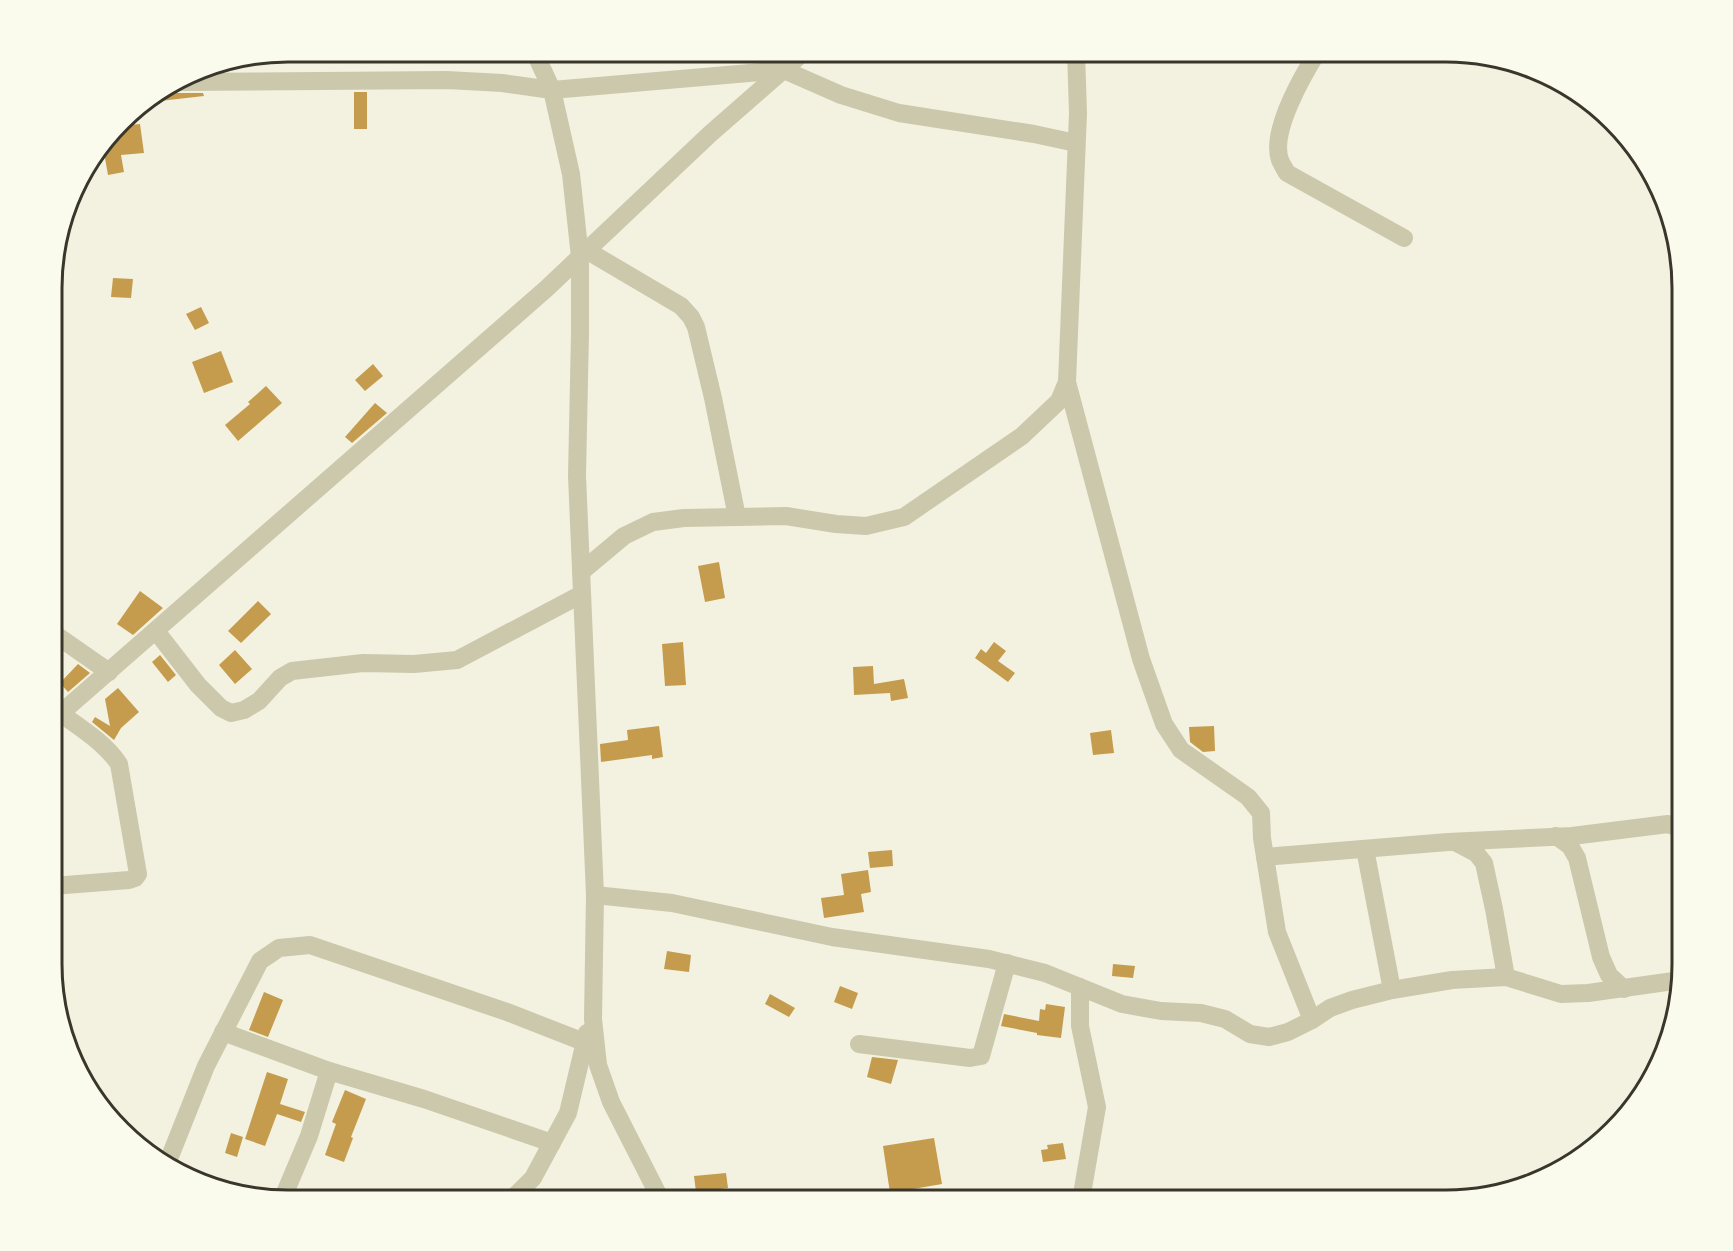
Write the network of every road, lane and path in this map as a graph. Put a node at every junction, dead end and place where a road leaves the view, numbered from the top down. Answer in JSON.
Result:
{"nodes":[{"id":1,"x":539,"y":62,"type":"edge"},
{"id":2,"x":793,"y":62,"type":"edge"},
{"id":3,"x":1076,"y":62,"type":"edge"},
{"id":4,"x":1311,"y":62,"type":"edge"},
{"id":5,"x":784,"y":70,"type":"junction"},
{"id":6,"x":194,"y":82,"type":"edge"},
{"id":7,"x":552,"y":90,"type":"junction"},
{"id":8,"x":1076,"y":143,"type":"junction"},
{"id":9,"x":1404,"y":238,"type":"dead end"},
{"id":10,"x":583,"y":254,"type":"junction"},
{"id":11,"x":1067,"y":382,"type":"junction"},
{"id":12,"x":736,"y":518,"type":"junction"},
{"id":13,"x":581,"y":573,"type":"junction"},
{"id":14,"x":582,"y":594,"type":"junction"},
{"id":15,"x":156,"y":631,"type":"junction"},
{"id":16,"x":62,"y":639,"type":"edge"},
{"id":17,"x":110,"y":672,"type":"junction"},
{"id":18,"x":62,"y":712,"type":"edge"},
{"id":19,"x":62,"y":718,"type":"edge"},
{"id":20,"x":1672,"y":825,"type":"edge"},
{"id":21,"x":1556,"y":836,"type":"junction"},
{"id":22,"x":1455,"y":842,"type":"junction"},
{"id":23,"x":1365,"y":849,"type":"junction"},
{"id":24,"x":1265,"y":857,"type":"junction"},
{"id":25,"x":62,"y":885,"type":"edge"},
{"id":26,"x":595,"y":895,"type":"junction"},
{"id":27,"x":1007,"y":963,"type":"junction"},
{"id":28,"x":1506,"y":977,"type":"junction"},
{"id":29,"x":1671,"y":982,"type":"edge"},
{"id":30,"x":1080,"y":987,"type":"junction"},
{"id":31,"x":1624,"y":989,"type":"junction"},
{"id":32,"x":1392,"y":990,"type":"junction"},
{"id":33,"x":593,"y":1019,"type":"junction"},
{"id":34,"x":1312,"y":1020,"type":"junction"},
{"id":35,"x":223,"y":1032,"type":"junction"},
{"id":36,"x":584,"y":1042,"type":"junction"},
{"id":37,"x":859,"y":1044,"type":"dead end"},
{"id":38,"x":330,"y":1071,"type":"junction"},
{"id":39,"x":552,"y":1143,"type":"junction"},
{"id":40,"x":170,"y":1156,"type":"edge"},
{"id":41,"x":286,"y":1190,"type":"edge"},
{"id":42,"x":521,"y":1190,"type":"edge"},
{"id":43,"x":656,"y":1190,"type":"edge"},
{"id":44,"x":1083,"y":1190,"type":"edge"}],
"edges":[{"from":1,"to":7,"type":"street"},
{"from":2,"to":5,"type":"street"},
{"from":3,"to":8,"type":"street"},
{"from":4,"to":9,"type":"street"},
{"from":5,"to":7,"type":"street"},
{"from":5,"to":8,"type":"street"},
{"from":5,"to":10,"type":"street"},
{"from":6,"to":7,"type":"street"},
{"from":7,"to":10,"type":"street"},
{"from":8,"to":11,"type":"street"},
{"from":10,"to":12,"type":"street"},
{"from":10,"to":13,"type":"street"},
{"from":10,"to":15,"type":"street"},
{"from":11,"to":12,"type":"street"},
{"from":11,"to":24,"type":"street"},
{"from":12,"to":13,"type":"street"},
{"from":13,"to":14,"type":"street"},
{"from":14,"to":15,"type":"street"},
{"from":14,"to":26,"type":"street"},
{"from":15,"to":17,"type":"street"},
{"from":16,"to":17,"type":"street"},
{"from":17,"to":18,"type":"street"},
{"from":19,"to":25,"type":"street"},
{"from":20,"to":21,"type":"street"},
{"from":21,"to":22,"type":"street"},
{"from":21,"to":31,"type":"street"},
{"from":22,"to":23,"type":"street"},
{"from":22,"to":28,"type":"street"},
{"from":23,"to":24,"type":"street"},
{"from":23,"to":32,"type":"street"},
{"from":24,"to":34,"type":"street"},
{"from":26,"to":27,"type":"street"},
{"from":26,"to":33,"type":"street"},
{"from":27,"to":30,"type":"street"},
{"from":27,"to":37,"type":"street"},
{"from":28,"to":31,"type":"street"},
{"from":28,"to":32,"type":"street"},
{"from":29,"to":31,"type":"street"},
{"from":30,"to":34,"type":"street"},
{"from":30,"to":44,"type":"street"},
{"from":32,"to":34,"type":"street"},
{"from":33,"to":36,"type":"street"},
{"from":33,"to":43,"type":"street"},
{"from":35,"to":36,"type":"street"},
{"from":35,"to":38,"type":"street"},
{"from":35,"to":40,"type":"street"},
{"from":36,"to":39,"type":"street"},
{"from":38,"to":39,"type":"street"},
{"from":38,"to":41,"type":"street"},
{"from":39,"to":42,"type":"street"}]}
